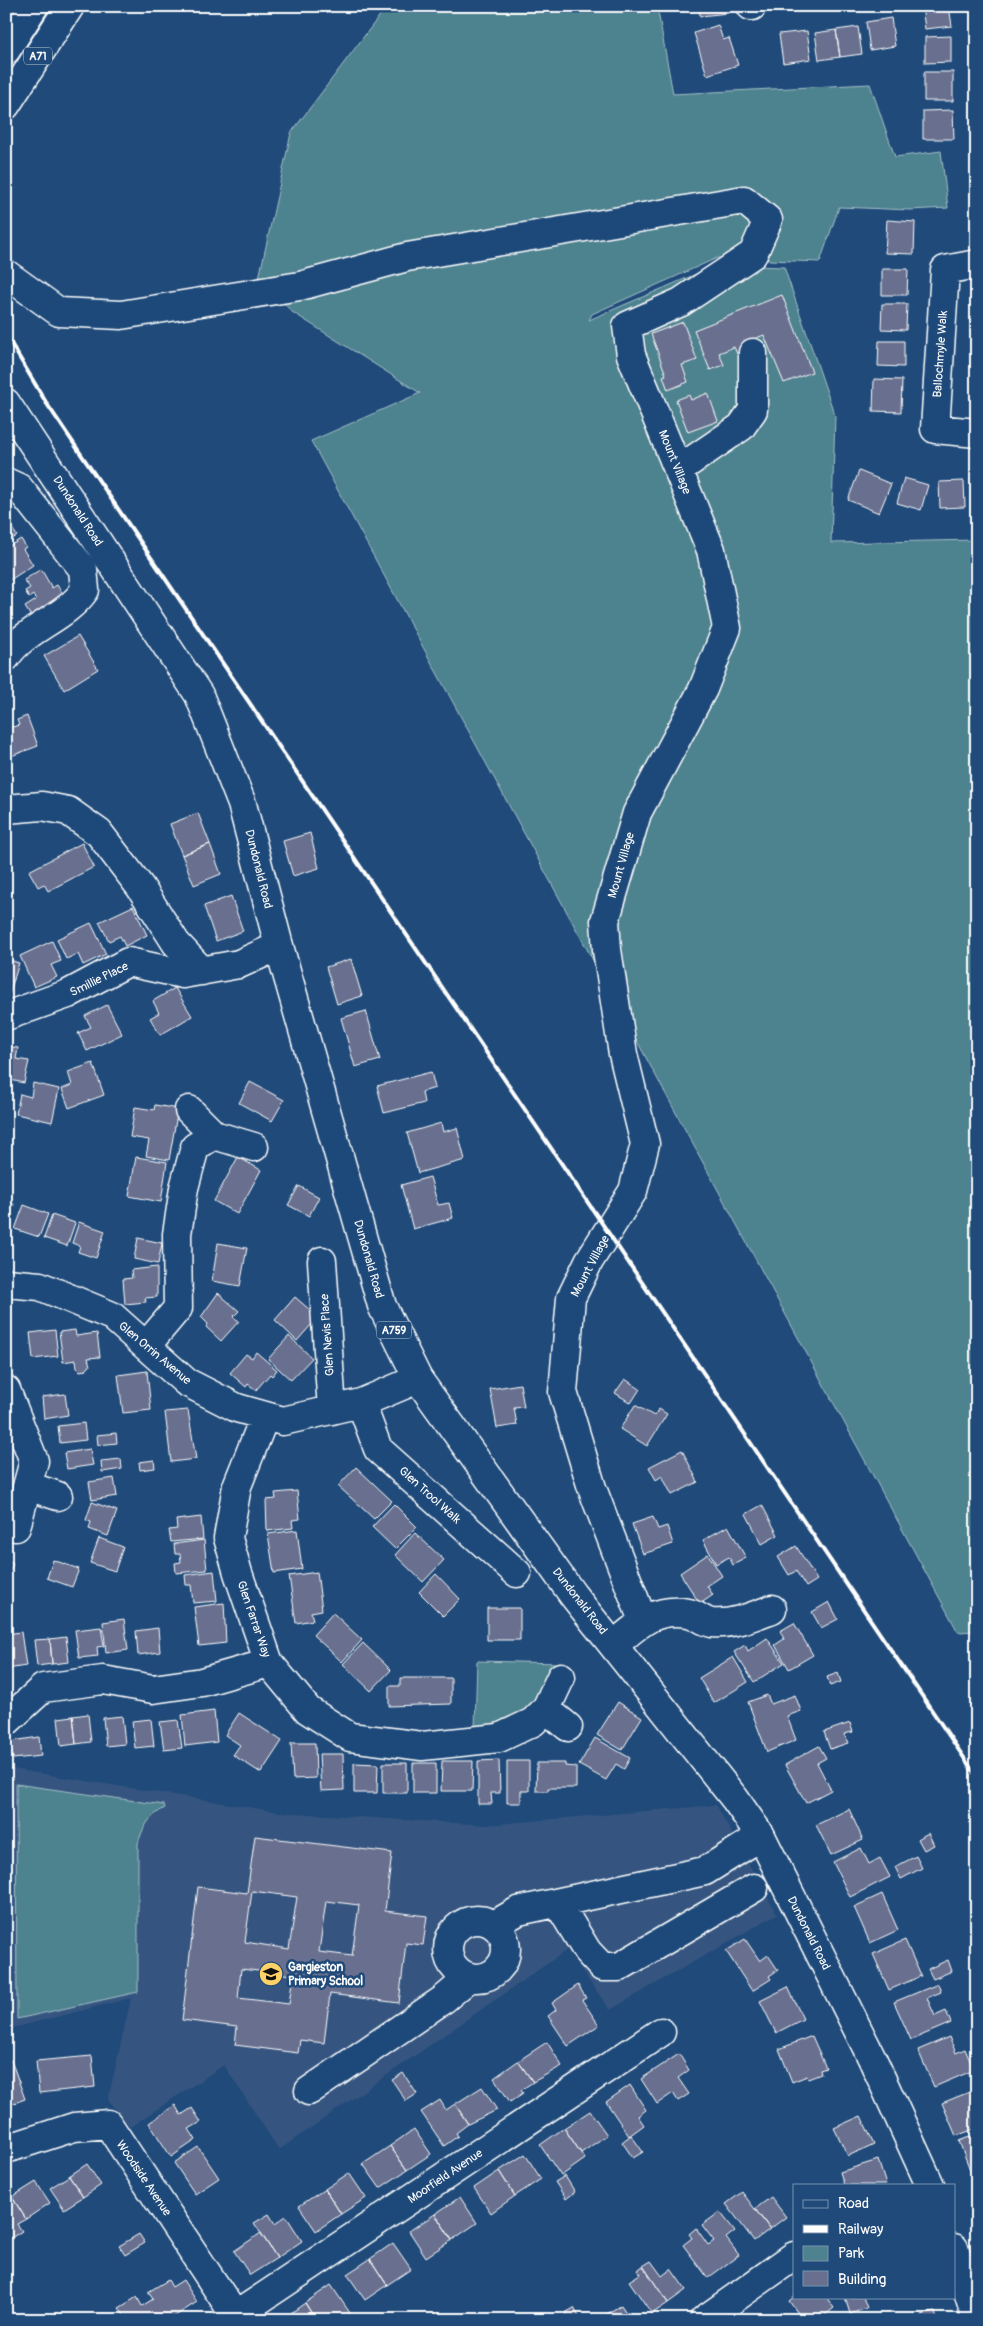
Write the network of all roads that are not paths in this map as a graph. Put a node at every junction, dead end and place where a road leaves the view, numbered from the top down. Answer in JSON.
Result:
{"nodes":[{"id":1,"x":34,"y":6,"type":"edge"},
{"id":2,"x":70,"y":6,"type":"edge"},
{"id":3,"x":6,"y":50,"type":"edge"},
{"id":4,"x":6,"y":105,"type":"edge"},
{"id":5,"x":977,"y":264,"type":"edge"},
{"id":6,"x":6,"y":274,"type":"edge"},
{"id":7,"x":753,"y":353,"type":"dead end"},
{"id":8,"x":6,"y":403,"type":"edge"},
{"id":9,"x":977,"y":433,"type":"edge"},
{"id":10,"x":678,"y":470,"type":"junction"},
{"id":11,"x":6,"y":482,"type":"edge"},
{"id":12,"x":6,"y":657,"type":"edge"},
{"id":13,"x":6,"y":809,"type":"edge"},
{"id":14,"x":279,"y":946,"type":"junction"},
{"id":15,"x":202,"y":971,"type":"junction"},
{"id":16,"x":6,"y":1016,"type":"edge"},
{"id":17,"x":189,"y":1110,"type":"dead end"},
{"id":18,"x":214,"y":1136,"type":"junction"},
{"id":19,"x":254,"y":1147,"type":"dead end"},
{"id":20,"x":322,"y":1261,"type":"dead end"},
{"id":21,"x":6,"y":1283,"type":"edge"},
{"id":22,"x":146,"y":1346,"type":"junction"},
{"id":23,"x":418,"y":1380,"type":"junction"},
{"id":24,"x":6,"y":1390,"type":"edge"},
{"id":25,"x":361,"y":1403,"type":"junction"},
{"id":26,"x":332,"y":1410,"type":"junction"},
{"id":27,"x":266,"y":1416,"type":"junction"},
{"id":28,"x":28,"y":1486,"type":"junction"},
{"id":29,"x":58,"y":1496,"type":"dead end"},
{"id":30,"x":16,"y":1527,"type":"dead end"},
{"id":31,"x":517,"y":1573,"type":"dead end"},
{"id":32,"x":772,"y":1610,"type":"dead end"},
{"id":33,"x":643,"y":1621,"type":"junction"},
{"id":34,"x":614,"y":1645,"type":"junction"},
{"id":35,"x":269,"y":1663,"type":"junction"},
{"id":36,"x":561,"y":1677,"type":"dead end"},
{"id":37,"x":546,"y":1709,"type":"junction"},
{"id":38,"x":6,"y":1722,"type":"edge"},
{"id":39,"x":568,"y":1727,"type":"dead end"},
{"id":40,"x":761,"y":1836,"type":"junction"},
{"id":41,"x":754,"y":1888,"type":"dead end"},
{"id":42,"x":558,"y":1902,"type":"junction"},
{"id":43,"x":494,"y":1925,"type":"junction"},
{"id":44,"x":470,"y":1977,"type":"junction"},
{"id":45,"x":661,"y":2032,"type":"dead end"},
{"id":46,"x":309,"y":2091,"type":"dead end"},
{"id":47,"x":6,"y":2149,"type":"edge"},
{"id":48,"x":930,"y":2184,"type":"edge"},
{"id":49,"x":956,"y":2255,"type":"edge"},
{"id":50,"x":793,"y":2257,"type":"edge"},
{"id":51,"x":234,"y":2318,"type":"edge"},
{"id":52,"x":704,"y":2320,"type":"edge"},
{"id":53,"x":976,"y":2320,"type":"edge"}],
"edges":[{"from":1,"to":3,"type":"street","number":"A71"},
{"from":2,"to":4,"type":"street","number":"A71"},
{"from":5,"to":9,"type":"street","name":"Ballochmyle Walk"},
{"from":6,"to":10,"type":"street","name":"Mount Village"},
{"from":7,"to":10,"type":"street"},
{"from":8,"to":14,"type":"street","name":"Dundonald Road","number":"A759"},
{"from":10,"to":33,"type":"street","name":"Mount Village"},
{"from":11,"to":12,"type":"street"},
{"from":13,"to":15,"type":"street"},
{"from":14,"to":15,"type":"street","name":"Smillie Place"},
{"from":14,"to":23,"type":"street","name":"Dundonald Road","number":"A759"},
{"from":15,"to":16,"type":"street","name":"Smillie Place"},
{"from":17,"to":18,"type":"street"},
{"from":18,"to":19,"type":"street"},
{"from":18,"to":22,"type":"street"},
{"from":20,"to":26,"type":"street","name":"Glen Nevis Place"},
{"from":21,"to":22,"type":"street","name":"Glen Orrin Avenue"},
{"from":22,"to":27,"type":"street","name":"Glen Orrin Avenue"},
{"from":23,"to":25,"type":"street","name":"Glen Orrin Avenue"},
{"from":23,"to":34,"type":"street","name":"Dundonald Road","number":"A759"},
{"from":24,"to":28,"type":"street"},
{"from":25,"to":26,"type":"street","name":"Glen Orrin Avenue"},
{"from":25,"to":31,"type":"street","name":"Glen Trool Walk"},
{"from":26,"to":27,"type":"street","name":"Glen Orrin Avenue"},
{"from":27,"to":35,"type":"street","name":"Glen Farrar Way"},
{"from":28,"to":29,"type":"street"},
{"from":28,"to":30,"type":"street"},
{"from":32,"to":33,"type":"street"},
{"from":33,"to":34,"type":"street"},
{"from":34,"to":40,"type":"street","name":"Dundonald Road","number":"A759"},
{"from":35,"to":37,"type":"street","name":"Glen Farrar Way"},
{"from":35,"to":38,"type":"street"},
{"from":36,"to":37,"type":"street","name":"Glen Farrar Way"},
{"from":37,"to":39,"type":"street"},
{"from":40,"to":42,"type":"street"},
{"from":40,"to":48,"type":"street","name":"Dundonald Road","number":"A759"},
{"from":41,"to":42,"type":"street"},
{"from":42,"to":43,"type":"street"},
{"from":43,"to":44,"type":"street"},
{"from":43,"to":44,"type":"street"},
{"from":44,"to":46,"type":"street"},
{"from":45,"to":51,"type":"street","name":"Moorfield Avenue"},
{"from":47,"to":51,"type":"street","name":"Woodside Avenue"},
{"from":49,"to":53,"type":"street"},
{"from":50,"to":52,"type":"street"}]}
